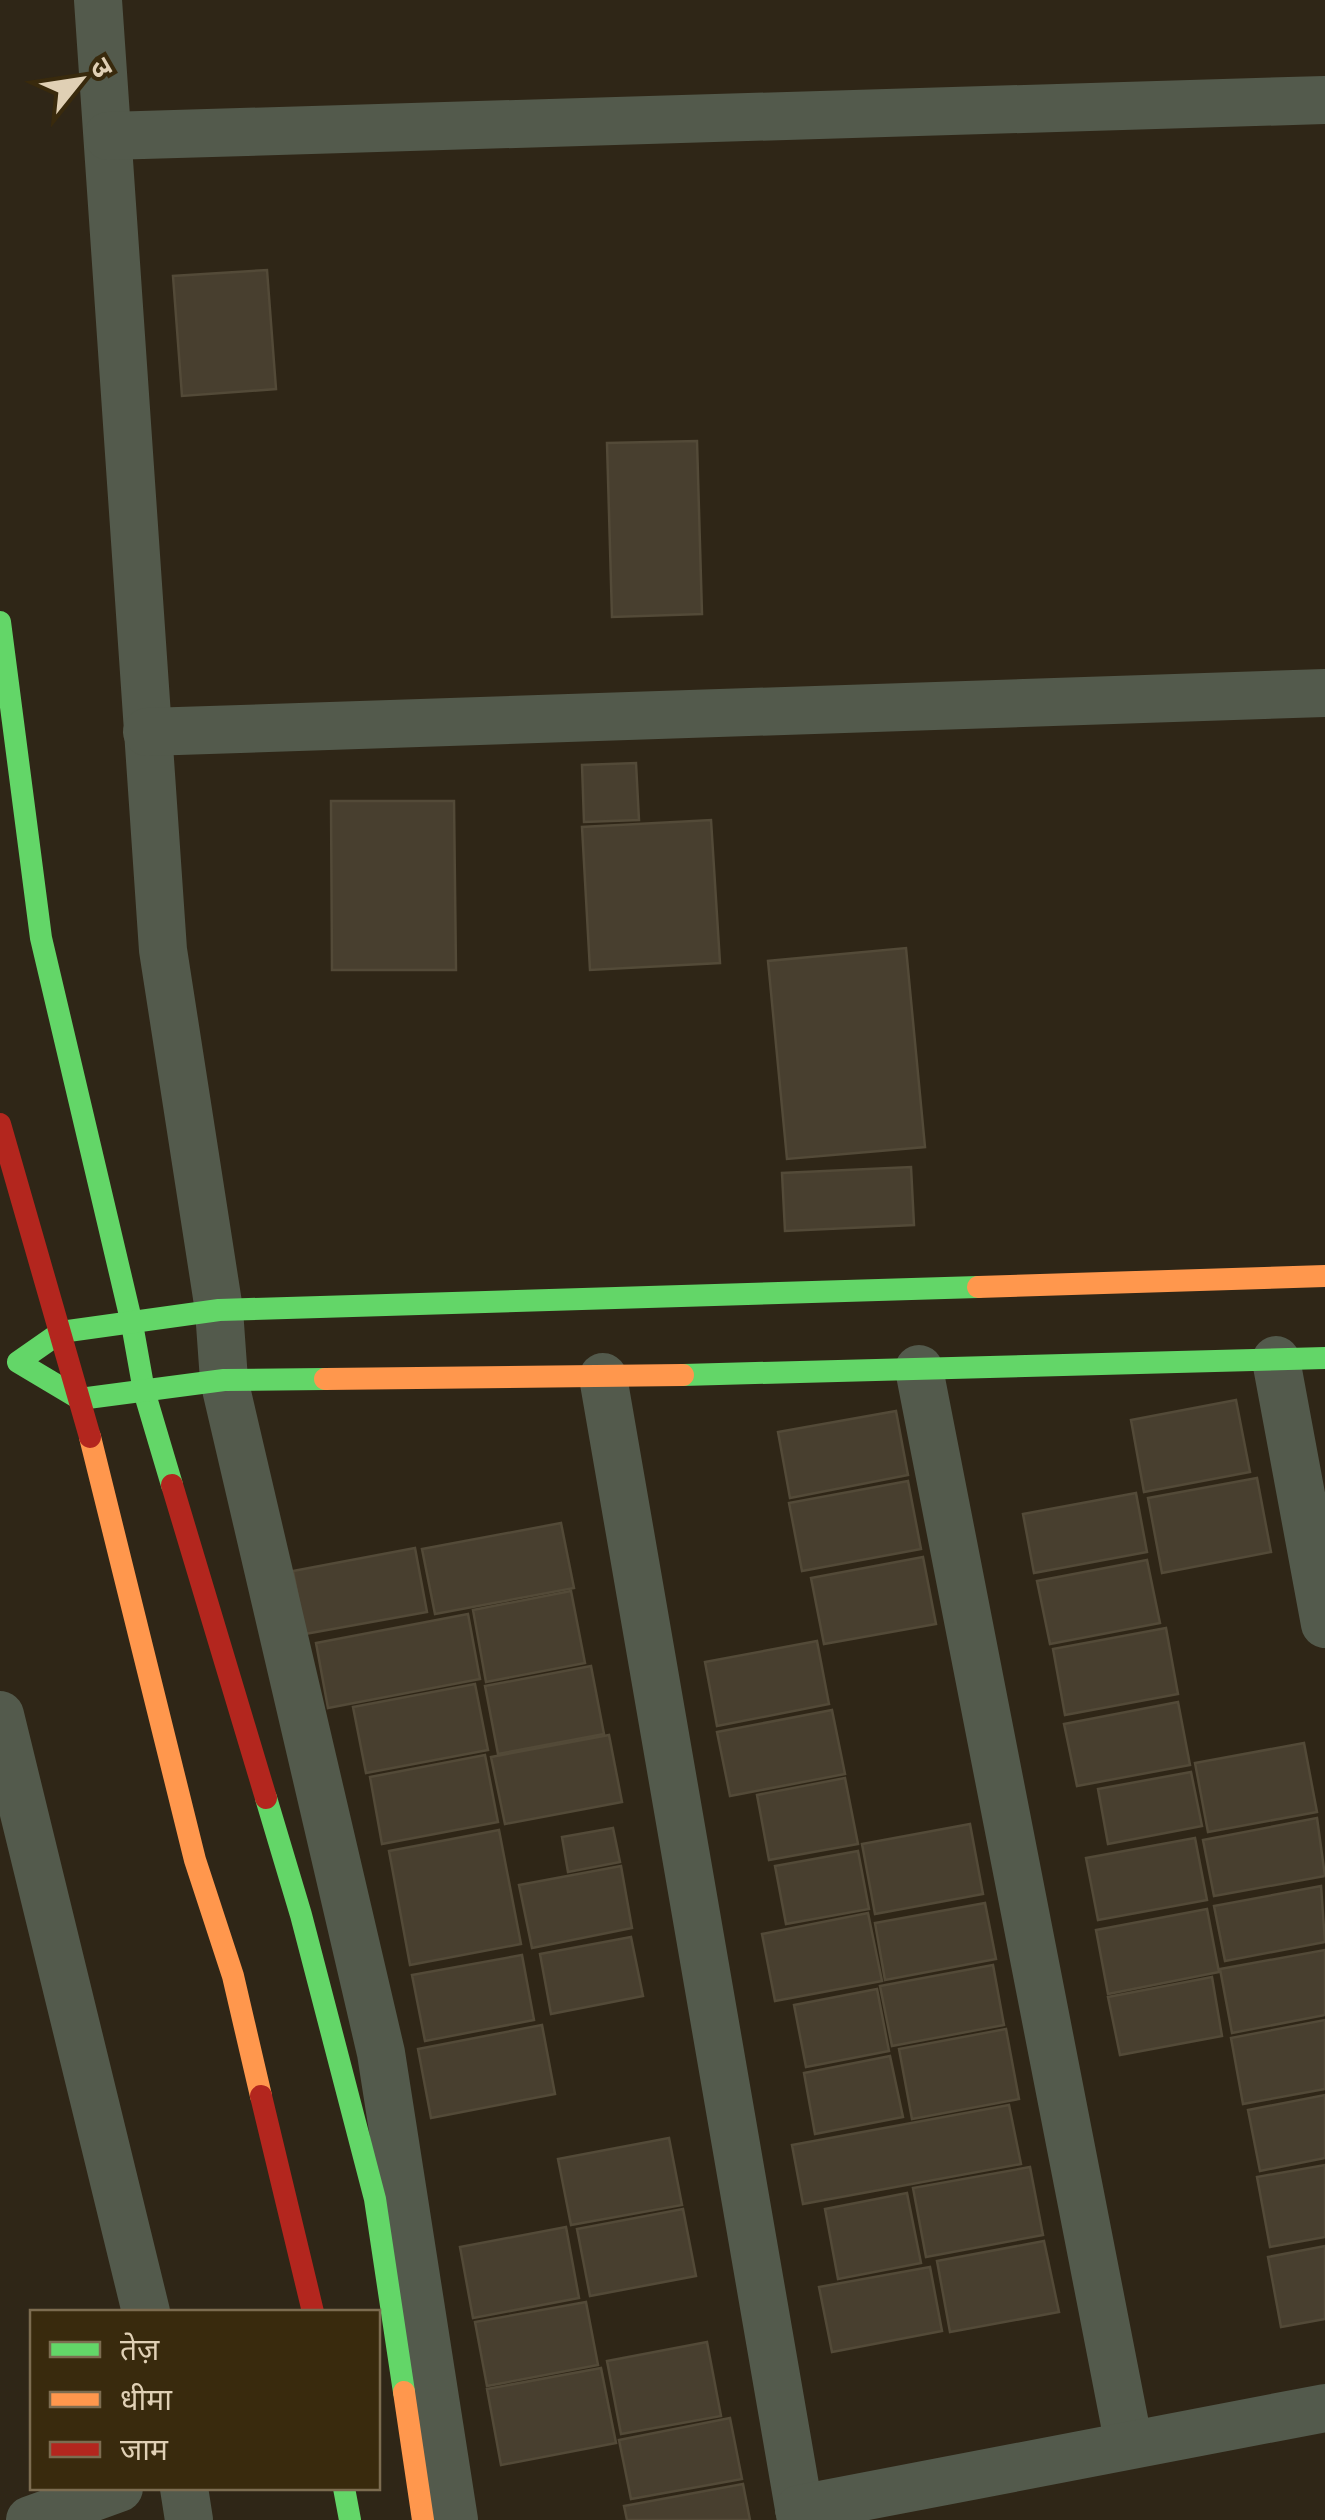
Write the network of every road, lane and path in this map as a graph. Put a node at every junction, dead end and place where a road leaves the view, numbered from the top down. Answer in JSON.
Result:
{"nodes":[{"id":1,"x":98,"y":0,"type":"edge"},
{"id":2,"x":1325,"y":100,"type":"edge"},
{"id":3,"x":108,"y":136,"type":"junction"},
{"id":4,"x":0,"y":622,"type":"edge"},
{"id":5,"x":1325,"y":693,"type":"edge"},
{"id":6,"x":147,"y":732,"type":"junction"},
{"id":7,"x":0,"y":1124,"type":"edge"},
{"id":8,"x":1325,"y":1276,"type":"edge"},
{"id":9,"x":219,"y":1310,"type":"junction"},
{"id":10,"x":132,"y":1324,"type":"junction"},
{"id":11,"x":61,"y":1332,"type":"junction"},
{"id":12,"x":1325,"y":1358,"type":"edge"},
{"id":13,"x":1276,"y":1360,"type":"junction"},
{"id":14,"x":9,"y":1362,"type":"edge"},
{"id":15,"x":919,"y":1369,"type":"junction"},
{"id":16,"x":602,"y":1377,"type":"junction"},
{"id":17,"x":224,"y":1380,"type":"junction"},
{"id":18,"x":144,"y":1391,"type":"junction"},
{"id":19,"x":80,"y":1399,"type":"junction"},
{"id":20,"x":1325,"y":1624,"type":"edge"},
{"id":21,"x":0,"y":1715,"type":"edge"},
{"id":22,"x":146,"y":2310,"type":"edge"},
{"id":23,"x":313,"y":2310,"type":"edge"},
{"id":24,"x":1325,"y":2408,"type":"edge"},
{"id":25,"x":1130,"y":2446,"type":"junction"},
{"id":26,"x":113,"y":2490,"type":"edge"},
{"id":27,"x":184,"y":2490,"type":"edge"},
{"id":28,"x":344,"y":2490,"type":"edge"},
{"id":29,"x":800,"y":2515,"type":"edge"},
{"id":30,"x":30,"y":2520,"type":"edge"},
{"id":31,"x":189,"y":2520,"type":"edge"},
{"id":32,"x":350,"y":2520,"type":"edge"},
{"id":33,"x":423,"y":2520,"type":"edge"},
{"id":34,"x":454,"y":2520,"type":"edge"}],
"edges":[{"from":1,"to":3,"type":"street"},
{"from":2,"to":3,"type":"street"},
{"from":3,"to":6,"type":"street"},
{"from":4,"to":10,"type":"main road"},
{"from":5,"to":6,"type":"street"},
{"from":6,"to":9,"type":"street"},
{"from":7,"to":11,"type":"main road"},
{"from":8,"to":9,"type":"main road"},
{"from":9,"to":10,"type":"main road"},
{"from":9,"to":17,"type":"street"},
{"from":10,"to":11,"type":"main road"},
{"from":10,"to":18,"type":"main road"},
{"from":11,"to":14,"type":"main road"},
{"from":11,"to":19,"type":"main road"},
{"from":12,"to":13,"type":"main road"},
{"from":13,"to":15,"type":"main road"},
{"from":13,"to":20,"type":"street"},
{"from":14,"to":19,"type":"main road"},
{"from":15,"to":16,"type":"main road"},
{"from":15,"to":25,"type":"street"},
{"from":16,"to":17,"type":"main road"},
{"from":16,"to":29,"type":"street"},
{"from":17,"to":18,"type":"main road"},
{"from":17,"to":34,"type":"street"},
{"from":18,"to":19,"type":"main road"},
{"from":18,"to":33,"type":"main road"},
{"from":19,"to":23,"type":"main road"},
{"from":21,"to":22,"type":"street"},
{"from":24,"to":25,"type":"street"},
{"from":25,"to":29,"type":"street"},
{"from":26,"to":30,"type":"street"},
{"from":27,"to":31,"type":"street"},
{"from":28,"to":32,"type":"main road"}]}
